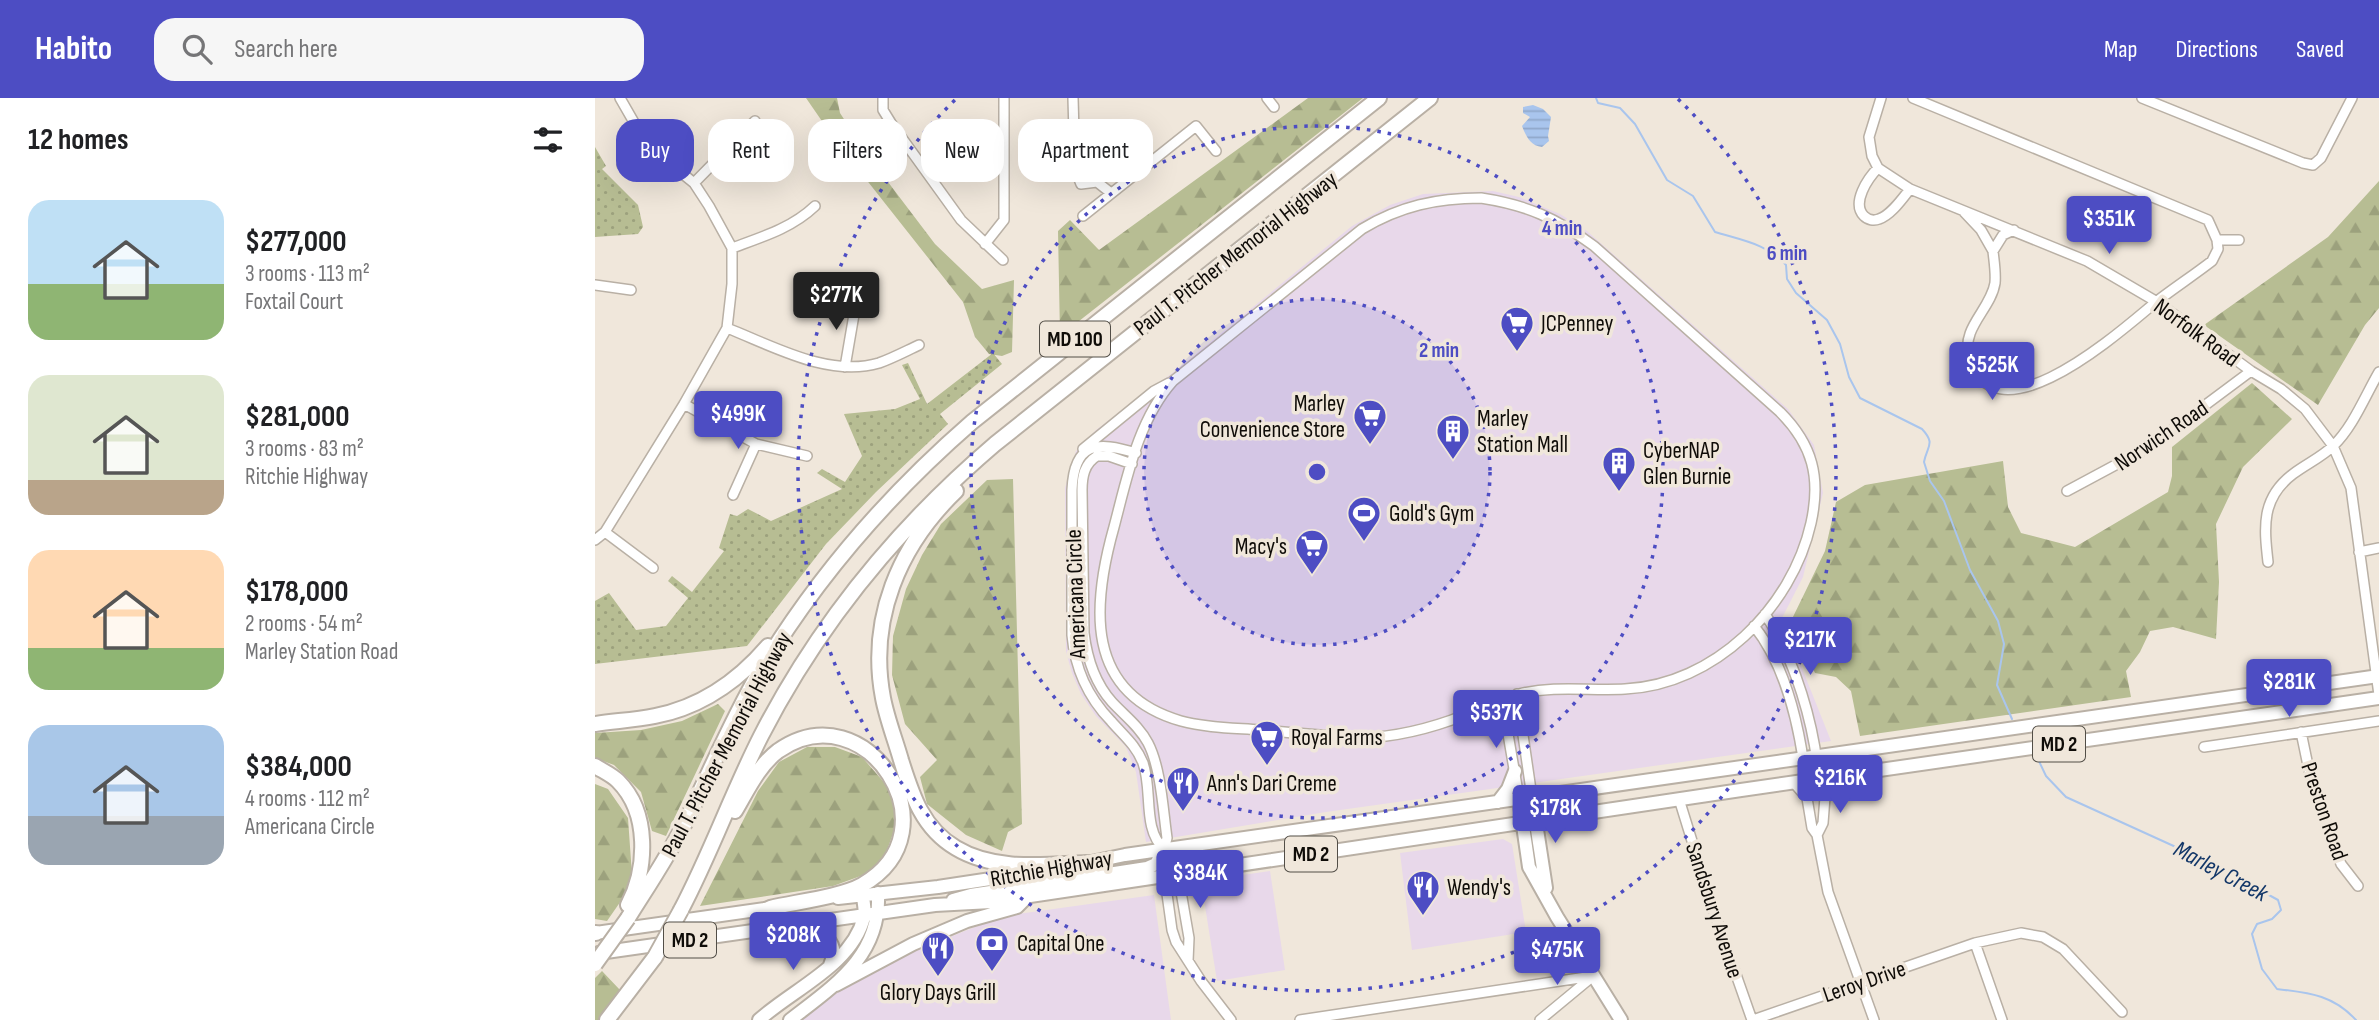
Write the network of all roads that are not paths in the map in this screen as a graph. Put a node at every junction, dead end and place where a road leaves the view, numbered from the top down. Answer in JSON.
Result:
{"nodes":[{"id":1,"x":620,"y":98,"type":"edge"},
{"id":2,"x":883,"y":98,"type":"edge"},
{"id":3,"x":1004,"y":98,"type":"edge"},
{"id":4,"x":1073,"y":98,"type":"edge"},
{"id":5,"x":1267,"y":98,"type":"edge"},
{"id":6,"x":1380,"y":98,"type":"edge"},
{"id":7,"x":1430,"y":98,"type":"edge"},
{"id":8,"x":1881,"y":98,"type":"edge"},
{"id":9,"x":1913,"y":98,"type":"edge"},
{"id":10,"x":2142,"y":98,"type":"edge"},
{"id":11,"x":2352,"y":98,"type":"edge"},
{"id":12,"x":1273,"y":107,"type":"dead end"},
{"id":13,"x":632,"y":119,"type":"edge"},
{"id":14,"x":1216,"y":151,"type":"dead end"},
{"id":15,"x":1878,"y":168,"type":"junction"},
{"id":16,"x":708,"y":169,"type":"edge"},
{"id":17,"x":694,"y":183,"type":"joint"},
{"id":18,"x":1910,"y":189,"type":"junction"},
{"id":19,"x":1111,"y":193,"type":"junction"},
{"id":20,"x":815,"y":206,"type":"dead end"},
{"id":21,"x":1961,"y":208,"type":"junction"},
{"id":22,"x":1083,"y":216,"type":"dead end"},
{"id":23,"x":2014,"y":230,"type":"junction"},
{"id":24,"x":2217,"y":240,"type":"junction"},
{"id":25,"x":2239,"y":240,"type":"dead end"},
{"id":26,"x":985,"y":244,"type":"junction"},
{"id":27,"x":732,"y":248,"type":"junction"},
{"id":28,"x":1993,"y":251,"type":"junction"},
{"id":29,"x":1003,"y":260,"type":"dead end"},
{"id":30,"x":595,"y":285,"type":"edge"},
{"id":31,"x":631,"y":290,"type":"dead end"},
{"id":32,"x":2157,"y":302,"type":"junction"},
{"id":33,"x":856,"y":303,"type":"dead end"},
{"id":34,"x":727,"y":328,"type":"junction"},
{"id":35,"x":919,"y":345,"type":"dead end"},
{"id":36,"x":845,"y":367,"type":"junction"},
{"id":37,"x":2251,"y":371,"type":"junction"},
{"id":38,"x":2379,"y":372,"type":"edge"},
{"id":39,"x":1173,"y":381,"type":"junction"},
{"id":40,"x":1054,"y":396,"type":"junction"},
{"id":41,"x":684,"y":404,"type":"junction"},
{"id":42,"x":756,"y":444,"type":"junction"},
{"id":43,"x":2333,"y":446,"type":"junction"},
{"id":44,"x":1136,"y":453,"type":"junction"},
{"id":45,"x":807,"y":456,"type":"dead end"},
{"id":46,"x":1132,"y":464,"type":"junction"},
{"id":47,"x":1075,"y":470,"type":"junction"},
{"id":48,"x":2067,"y":491,"type":"dead end"},
{"id":49,"x":733,"y":495,"type":"dead end"},
{"id":50,"x":605,"y":532,"type":"junction"},
{"id":51,"x":595,"y":540,"type":"edge"},
{"id":52,"x":2379,"y":548,"type":"edge"},
{"id":53,"x":2359,"y":552,"type":"junction"},
{"id":54,"x":2268,"y":562,"type":"dead end"},
{"id":55,"x":653,"y":568,"type":"dead end"},
{"id":56,"x":799,"y":611,"type":"junction"},
{"id":57,"x":1765,"y":614,"type":"junction"},
{"id":58,"x":1754,"y":626,"type":"junction"},
{"id":59,"x":2378,"y":676,"type":"edge"},
{"id":60,"x":1517,"y":694,"type":"junction"},
{"id":61,"x":2379,"y":697,"type":"edge"},
{"id":62,"x":1502,"y":699,"type":"junction"},
{"id":63,"x":2379,"y":720,"type":"edge"},
{"id":64,"x":595,"y":724,"type":"edge"},
{"id":65,"x":2301,"y":732,"type":"junction"},
{"id":66,"x":2204,"y":747,"type":"dead end"},
{"id":67,"x":1817,"y":755,"type":"junction"},
{"id":68,"x":1803,"y":757,"type":"junction"},
{"id":69,"x":595,"y":766,"type":"edge"},
{"id":70,"x":1515,"y":771,"type":"junction"},
{"id":71,"x":1833,"y":777,"type":"junction"},
{"id":72,"x":1806,"y":781,"type":"junction"},
{"id":73,"x":1525,"y":797,"type":"junction"},
{"id":74,"x":1679,"y":799,"type":"junction"},
{"id":75,"x":1498,"y":802,"type":"junction"},
{"id":76,"x":1529,"y":822,"type":"junction"},
{"id":77,"x":1817,"y":835,"type":"junction"},
{"id":78,"x":1164,"y":849,"type":"junction"},
{"id":79,"x":1086,"y":863,"type":"junction"},
{"id":80,"x":700,"y":874,"type":"junction"},
{"id":81,"x":1170,"y":875,"type":"junction"},
{"id":82,"x":2358,"y":886,"type":"dead end"},
{"id":83,"x":878,"y":893,"type":"junction"},
{"id":84,"x":863,"y":895,"type":"junction"},
{"id":85,"x":1028,"y":896,"type":"junction"},
{"id":86,"x":935,"y":905,"type":"junction"},
{"id":87,"x":770,"y":908,"type":"junction"},
{"id":88,"x":879,"y":912,"type":"junction"},
{"id":89,"x":865,"y":914,"type":"junction"},
{"id":90,"x":624,"y":918,"type":"junction"},
{"id":91,"x":794,"y":924,"type":"junction"},
{"id":92,"x":595,"y":933,"type":"edge"},
{"id":93,"x":1975,"y":943,"type":"junction"},
{"id":94,"x":595,"y":954,"type":"edge"},
{"id":95,"x":655,"y":957,"type":"junction"},
{"id":96,"x":1188,"y":961,"type":"junction"},
{"id":97,"x":595,"y":964,"type":"edge"},
{"id":98,"x":829,"y":967,"type":"junction"},
{"id":99,"x":1593,"y":976,"type":"junction"},
{"id":100,"x":1860,"y":982,"type":"junction"},
{"id":101,"x":836,"y":985,"type":"junction"},
{"id":102,"x":2122,"y":1012,"type":"dead end"},
{"id":103,"x":607,"y":1020,"type":"edge"},
{"id":104,"x":613,"y":1020,"type":"edge"},
{"id":105,"x":759,"y":1020,"type":"edge"},
{"id":106,"x":790,"y":1020,"type":"edge"},
{"id":107,"x":1231,"y":1020,"type":"edge"},
{"id":108,"x":1300,"y":1020,"type":"edge"},
{"id":109,"x":1539,"y":1020,"type":"edge"},
{"id":110,"x":1621,"y":1020,"type":"edge"},
{"id":111,"x":1752,"y":1020,"type":"edge"},
{"id":112,"x":1874,"y":1020,"type":"edge"},
{"id":113,"x":2002,"y":1020,"type":"edge"}],
"edges":[{"from":1,"to":13,"type":"street"},
{"from":2,"to":26,"type":"street"},
{"from":3,"to":26,"type":"street"},
{"from":4,"to":19,"type":"street"},
{"from":5,"to":12,"type":"street"},
{"from":6,"to":56,"type":"highway","name":"Paul T. Pitcher Memorial Highway","number":"MD 100"},
{"from":7,"to":40,"type":"highway","name":"Paul T. Pitcher Memorial Highway","number":"MD 100"},
{"from":8,"to":15,"type":"street"},
{"from":9,"to":24,"type":"street"},
{"from":10,"to":11,"type":"street"},
{"from":14,"to":19,"type":"street"},
{"from":15,"to":18,"type":"street","name":"Norfolk Road"},
{"from":15,"to":18,"type":"street"},
{"from":16,"to":17,"type":"street"},
{"from":17,"to":27,"type":"street"},
{"from":18,"to":21,"type":"street","name":"Norfolk Road"},
{"from":19,"to":22,"type":"street"},
{"from":20,"to":27,"type":"street"},
{"from":21,"to":23,"type":"street","name":"Norfolk Road"},
{"from":21,"to":28,"type":"street"},
{"from":23,"to":28,"type":"street"},
{"from":23,"to":32,"type":"street","name":"Norfolk Road"},
{"from":24,"to":25,"type":"street"},
{"from":24,"to":32,"type":"street"},
{"from":26,"to":29,"type":"street"},
{"from":27,"to":34,"type":"street"},
{"from":28,"to":32,"type":"street"},
{"from":30,"to":31,"type":"street"},
{"from":32,"to":37,"type":"street","name":"Norfolk Road"},
{"from":33,"to":36,"type":"street"},
{"from":34,"to":36,"type":"street"},
{"from":34,"to":41,"type":"street"},
{"from":35,"to":36,"type":"street"},
{"from":37,"to":43,"type":"street","name":"Norfolk Road"},
{"from":37,"to":48,"type":"street","name":"Norwich Road"},
{"from":38,"to":43,"type":"street"},
{"from":39,"to":44,"type":"street"},
{"from":39,"to":47,"type":"street"},
{"from":39,"to":57,"type":"street"},
{"from":40,"to":79,"type":"highway"},
{"from":40,"to":80,"type":"highway","name":"Paul T. Pitcher Memorial Highway","number":"MD 100"},
{"from":41,"to":42,"type":"street"},
{"from":41,"to":50,"type":"street"},
{"from":42,"to":45,"type":"street"},
{"from":42,"to":49,"type":"street"},
{"from":43,"to":53,"type":"street","name":"Norfolk Road"},
{"from":43,"to":54,"type":"street"},
{"from":44,"to":46,"type":"street"},
{"from":44,"to":47,"type":"street"},
{"from":46,"to":62,"type":"street"},
{"from":46,"to":78,"type":"street","name":"Americana Circle"},
{"from":47,"to":78,"type":"street","name":"Americana Circle"},
{"from":50,"to":51,"type":"street"},
{"from":50,"to":55,"type":"street"},
{"from":52,"to":53,"type":"street"},
{"from":53,"to":59,"type":"street","name":"Norfolk Road"},
{"from":56,"to":64,"type":"highway"},
{"from":56,"to":90,"type":"highway","name":"Paul T. Pitcher Memorial Highway","number":"MD 100"},
{"from":57,"to":58,"type":"street"},
{"from":57,"to":67,"type":"street"},
{"from":58,"to":60,"type":"street"},
{"from":58,"to":68,"type":"street"},
{"from":59,"to":61,"type":"street","name":"Norfolk Road"},
{"from":59,"to":67,"type":"main road","name":"Ritchie Highway","number":"MD 2"},
{"from":60,"to":62,"type":"street"},
{"from":60,"to":73,"type":"street"},
{"from":61,"to":71,"type":"main road","name":"Ritchie Highway","number":"MD 2"},
{"from":62,"to":70,"type":"street"},
{"from":63,"to":65,"type":"street"},
{"from":65,"to":66,"type":"street"},
{"from":65,"to":82,"type":"street","name":"Preston Road"},
{"from":67,"to":68,"type":"main road","name":"Ritchie Highway","number":"MD 2"},
{"from":67,"to":72,"type":"street"},
{"from":68,"to":72,"type":"street"},
{"from":68,"to":73,"type":"main road","name":"Ritchie Highway","number":"MD 2"},
{"from":69,"to":90,"type":"highway"},
{"from":70,"to":73,"type":"street"},
{"from":70,"to":75,"type":"main road"},
{"from":71,"to":72,"type":"main road","name":"Ritchie Highway","number":"MD 2"},
{"from":71,"to":77,"type":"street"},
{"from":72,"to":74,"type":"main road","name":"Ritchie Highway","number":"MD 2"},
{"from":72,"to":77,"type":"street"},
{"from":73,"to":75,"type":"main road","name":"Ritchie Highway","number":"MD 2"},
{"from":73,"to":76,"type":"main road"},
{"from":74,"to":76,"type":"main road","name":"Ritchie Highway","number":"MD 2"},
{"from":74,"to":111,"type":"street","name":"Sandsbury Avenue"},
{"from":75,"to":78,"type":"main road","name":"Ritchie Highway","number":"MD 2"},
{"from":76,"to":81,"type":"main road","name":"Ritchie Highway","number":"MD 2"},
{"from":76,"to":99,"type":"main road"},
{"from":77,"to":100,"type":"street"},
{"from":78,"to":79,"type":"main road","name":"Ritchie Highway","number":"MD 2"},
{"from":78,"to":81,"type":"street","name":"Americana Circle"},
{"from":78,"to":86,"type":"main road"},
{"from":79,"to":83,"type":"main road","name":"Ritchie Highway","number":"MD 2"},
{"from":80,"to":87,"type":"highway"},
{"from":80,"to":95,"type":"highway","name":"Paul T. Pitcher Memorial Highway","number":"MD 100","bridge":true},
{"from":81,"to":85,"type":"main road","name":"Ritchie Highway","number":"MD 2"},
{"from":81,"to":96,"type":"street","name":"Americana Circle"},
{"from":81,"to":96,"type":"street","name":"Americana Circle"},
{"from":83,"to":84,"type":"main road","name":"Ritchie Highway","number":"MD 2"},
{"from":83,"to":88,"type":"main road"},
{"from":84,"to":87,"type":"main road","name":"Ritchie Highway","number":"MD 2"},
{"from":84,"to":89,"type":"main road"},
{"from":85,"to":86,"type":"main road","name":"Ritchie Highway","number":"MD 2"},
{"from":85,"to":101,"type":"main road"},
{"from":86,"to":88,"type":"main road","name":"Ritchie Highway","number":"MD 2"},
{"from":87,"to":92,"type":"main road","name":"Ritchie Highway","number":"MD 2"},
{"from":88,"to":89,"type":"main road","name":"Ritchie Highway","number":"MD 2"},
{"from":88,"to":101,"type":"main road"},
{"from":89,"to":91,"type":"main road","name":"Ritchie Highway","number":"MD 2"},
{"from":89,"to":98,"type":"main road"},
{"from":90,"to":97,"type":"highway","name":"Paul T. Pitcher Memorial Highway","number":"MD 100","bridge":true},
{"from":91,"to":94,"type":"main road","name":"Ritchie Highway","number":"MD 2"},
{"from":91,"to":98,"type":"main road"},
{"from":93,"to":100,"type":"street","name":"Leroy Drive"},
{"from":93,"to":102,"type":"street","name":"Leroy Drive"},
{"from":93,"to":113,"type":"street"},
{"from":95,"to":103,"type":"highway"},
{"from":95,"to":104,"type":"highway","name":"Paul T. Pitcher Memorial Highway","number":"MD 100"},
{"from":96,"to":107,"type":"street","name":"Americana Circle"},
{"from":98,"to":105,"type":"main road"},
{"from":99,"to":108,"type":"street"},
{"from":99,"to":109,"type":"street"},
{"from":99,"to":110,"type":"main road"},
{"from":100,"to":111,"type":"street","name":"Leroy Drive"},
{"from":100,"to":112,"type":"street"},
{"from":101,"to":106,"type":"main road"}]}
